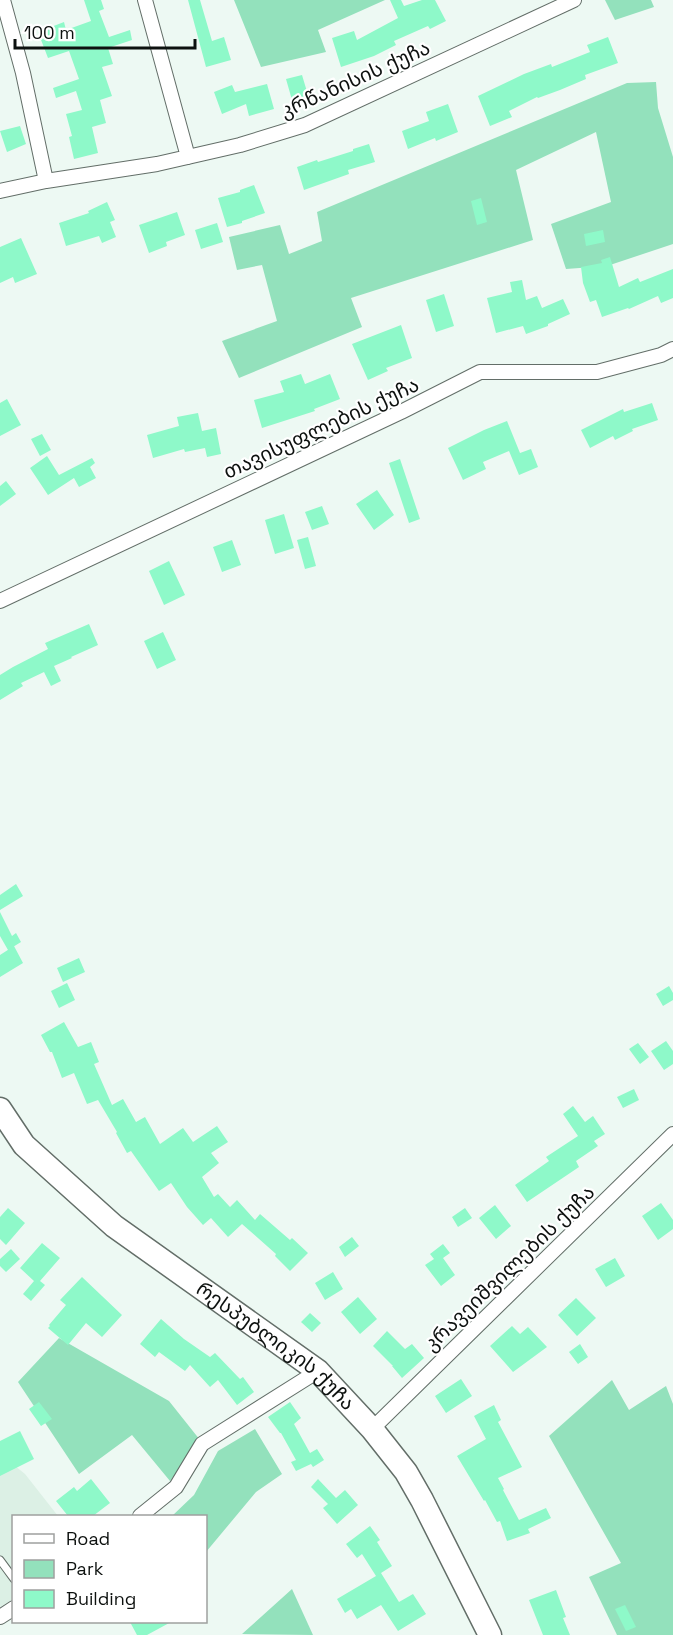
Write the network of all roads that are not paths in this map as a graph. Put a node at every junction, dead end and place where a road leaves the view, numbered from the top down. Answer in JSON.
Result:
{"nodes":[{"id":1,"x":3,"y":0,"type":"edge"},
{"id":2,"x":145,"y":0,"type":"edge"},
{"id":3,"x":574,"y":0,"type":"edge"},
{"id":4,"x":188,"y":157,"type":"junction"},
{"id":5,"x":46,"y":181,"type":"junction"},
{"id":6,"x":0,"y":191,"type":"edge"},
{"id":7,"x":673,"y":349,"type":"edge"},
{"id":8,"x":0,"y":601,"type":"edge"},
{"id":9,"x":0,"y":1109,"type":"edge"},
{"id":10,"x":673,"y":1134,"type":"edge"},
{"id":11,"x":318,"y":1371,"type":"junction"},
{"id":12,"x":372,"y":1429,"type":"junction"},
{"id":13,"x":141,"y":1515,"type":"edge"},
{"id":14,"x":0,"y":1560,"type":"edge"},
{"id":15,"x":12,"y":1576,"type":"edge"},
{"id":16,"x":490,"y":1635,"type":"edge"}],
"edges":[{"from":1,"to":5,"type":"street"},
{"from":2,"to":4,"type":"street"},
{"from":3,"to":4,"type":"street","name":"კრწანისის ქუჩა"},
{"from":4,"to":5,"type":"street","name":"კრწანისის ქუჩა"},
{"from":5,"to":6,"type":"street","name":"კრწანისის ქუჩა"},
{"from":7,"to":8,"type":"street","name":"თავისუფლების ქუჩა"},
{"from":9,"to":11,"type":"main road","name":"რესპუბლიკის ქუჩა"},
{"from":10,"to":12,"type":"street","name":"კრავეიშვილების ქუჩა"},
{"from":11,"to":12,"type":"main road","name":"რესპუბლიკის ქუჩა"},
{"from":11,"to":13,"type":"street"},
{"from":12,"to":16,"type":"main road","name":"რესპუბლიკის ქუჩა"},
{"from":14,"to":15,"type":"lane"}]}
